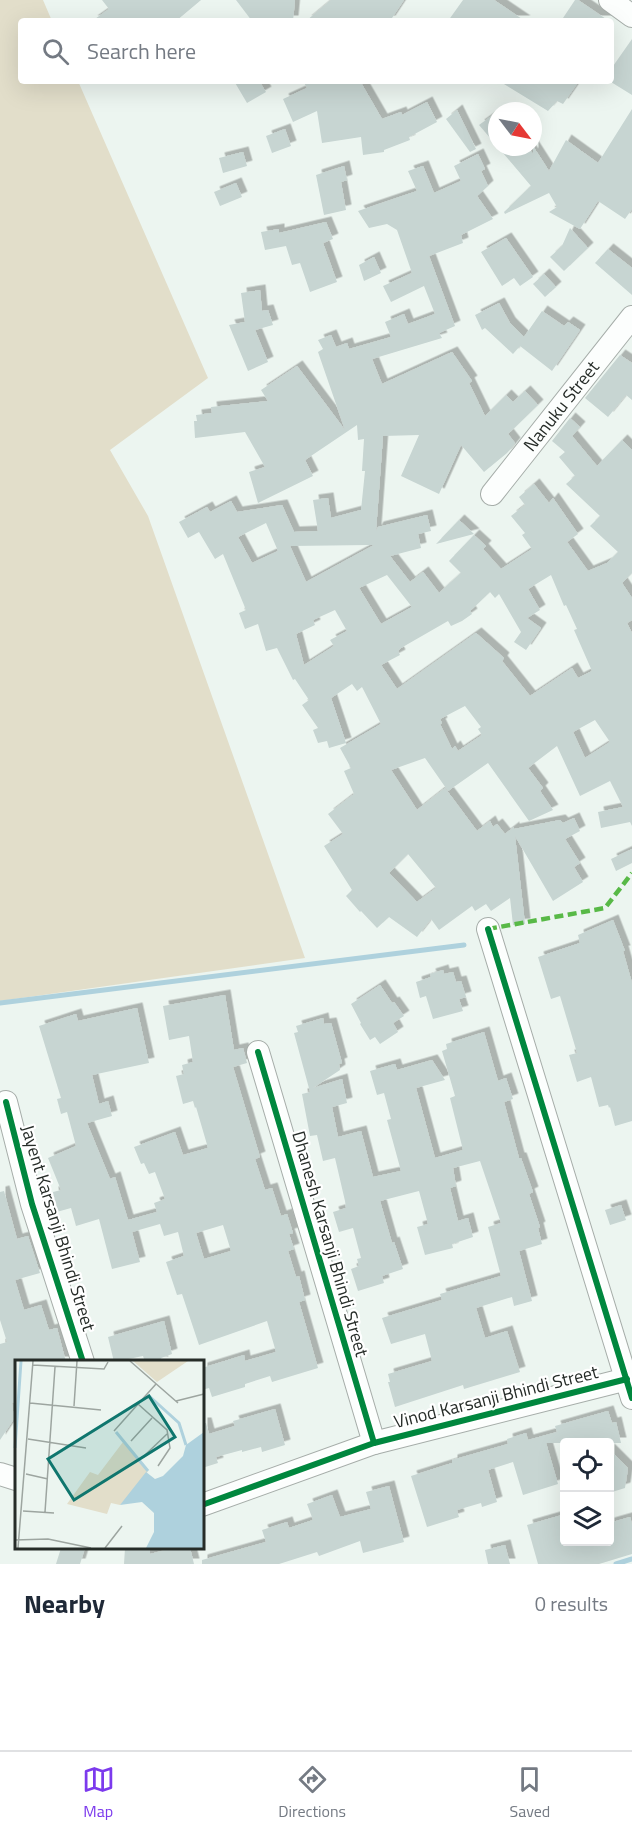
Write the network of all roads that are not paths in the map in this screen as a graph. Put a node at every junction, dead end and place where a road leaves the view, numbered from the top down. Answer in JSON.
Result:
{"nodes":[{"id":1,"x":610,"y":0,"type":"edge"},
{"id":2,"x":632,"y":16,"type":"edge"},
{"id":3,"x":632,"y":317,"type":"edge"},
{"id":4,"x":492,"y":494,"type":"dead end"},
{"id":5,"x":488,"y":929,"type":"dead end"},
{"id":6,"x":258,"y":1052,"type":"dead end"},
{"id":7,"x":6,"y":1102,"type":"dead end"},
{"id":8,"x":82,"y":1360,"type":"edge"},
{"id":9,"x":629,"y":1388,"type":"edge"},
{"id":10,"x":374,"y":1443,"type":"junction"},
{"id":11,"x":0,"y":1474,"type":"edge"},
{"id":12,"x":15,"y":1479,"type":"edge"},
{"id":13,"x":204,"y":1504,"type":"edge"}],
"edges":[{"from":1,"to":2,"type":"street"},
{"from":3,"to":4,"type":"street","name":"Nanuku Street"},
{"from":5,"to":9,"type":"street"},
{"from":6,"to":10,"type":"street","name":"Dhanesh Karsanji Bhindi Street"},
{"from":7,"to":8,"type":"street","name":"Jayent Karsanji Bhindi Street"},
{"from":9,"to":10,"type":"street","name":"Vinod Karsanji Bhindi Street"},
{"from":10,"to":13,"type":"street","name":"Vinod Karsanji Bhindi Street"},
{"from":11,"to":12,"type":"street"}]}
